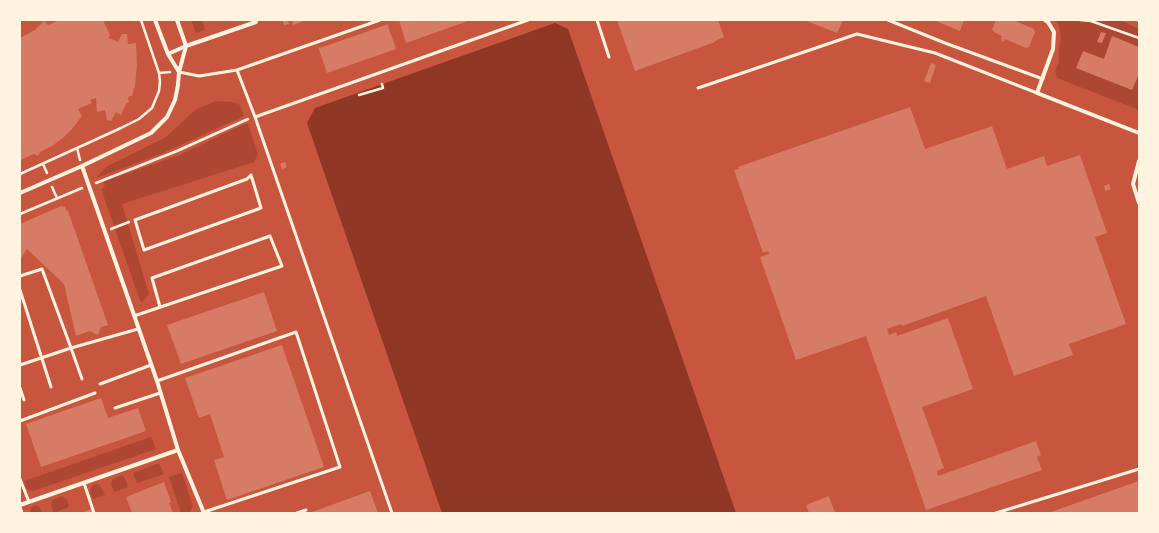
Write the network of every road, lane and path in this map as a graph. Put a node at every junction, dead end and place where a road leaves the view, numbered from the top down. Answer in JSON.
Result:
{"nodes":[{"id":1,"x":140,"y":20,"type":"edge"},
{"id":2,"x":155,"y":20,"type":"edge"},
{"id":3,"x":177,"y":20,"type":"edge"},
{"id":4,"x":255,"y":20,"type":"edge"},
{"id":5,"x":380,"y":20,"type":"edge"},
{"id":6,"x":528,"y":20,"type":"edge"},
{"id":7,"x":597,"y":20,"type":"edge"},
{"id":8,"x":888,"y":20,"type":"edge"},
{"id":9,"x":1045,"y":20,"type":"edge"},
{"id":10,"x":1080,"y":20,"type":"edge"},
{"id":11,"x":1139,"y":38,"type":"edge"},
{"id":12,"x":186,"y":46,"type":"junction"},
{"id":13,"x":168,"y":54,"type":"junction"},
{"id":14,"x":609,"y":57,"type":"dead end"},
{"id":15,"x":237,"y":70,"type":"junction"},
{"id":16,"x":179,"y":72,"type":"junction"},
{"id":17,"x":1043,"y":79,"type":"junction"},
{"id":18,"x":382,"y":84,"type":"dead end"},
{"id":19,"x":698,"y":88,"type":"dead end"},
{"id":20,"x":1037,"y":94,"type":"junction"},
{"id":21,"x":359,"y":95,"type":"dead end"},
{"id":22,"x":254,"y":117,"type":"junction"},
{"id":23,"x":1139,"y":134,"type":"edge"},
{"id":24,"x":1139,"y":162,"type":"edge"},
{"id":25,"x":82,"y":166,"type":"junction"},
{"id":26,"x":20,"y":174,"type":"edge"},
{"id":27,"x":89,"y":185,"type":"junction"},
{"id":28,"x":20,"y":193,"type":"edge"},
{"id":29,"x":1139,"y":203,"type":"edge"},
{"id":30,"x":20,"y":214,"type":"edge"},
{"id":31,"x":135,"y":220,"type":"junction"},
{"id":32,"x":105,"y":231,"type":"junction"},
{"id":33,"x":20,"y":276,"type":"edge"},
{"id":34,"x":20,"y":290,"type":"edge"},
{"id":35,"x":160,"y":307,"type":"junction"},
{"id":36,"x":134,"y":316,"type":"junction"},
{"id":37,"x":138,"y":329,"type":"junction"},
{"id":38,"x":71,"y":348,"type":"junction"},
{"id":39,"x":42,"y":358,"type":"junction"},
{"id":40,"x":151,"y":365,"type":"junction"},
{"id":41,"x":20,"y":366,"type":"edge"},
{"id":42,"x":82,"y":379,"type":"dead end"},
{"id":43,"x":156,"y":381,"type":"junction"},
{"id":44,"x":100,"y":384,"type":"dead end"},
{"id":45,"x":51,"y":387,"type":"dead end"},
{"id":46,"x":20,"y":388,"type":"edge"},
{"id":47,"x":95,"y":392,"type":"dead end"},
{"id":48,"x":160,"y":393,"type":"junction"},
{"id":49,"x":24,"y":400,"type":"dead end"},
{"id":50,"x":115,"y":408,"type":"dead end"},
{"id":51,"x":20,"y":421,"type":"edge"},
{"id":52,"x":178,"y":450,"type":"junction"},
{"id":53,"x":1139,"y":469,"type":"edge"},
{"id":54,"x":20,"y":479,"type":"edge"},
{"id":55,"x":84,"y":482,"type":"junction"},
{"id":56,"x":29,"y":502,"type":"junction"},
{"id":57,"x":20,"y":506,"type":"edge"},
{"id":58,"x":306,"y":510,"type":"dead end"},
{"id":59,"x":22,"y":513,"type":"edge"},
{"id":60,"x":94,"y":513,"type":"edge"},
{"id":61,"x":204,"y":513,"type":"edge"},
{"id":62,"x":297,"y":513,"type":"edge"},
{"id":63,"x":392,"y":513,"type":"edge"},
{"id":64,"x":996,"y":513,"type":"edge"}],
"edges":[{"from":1,"to":26,"type":"path"},
{"from":2,"to":13,"type":"street"},
{"from":3,"to":12,"type":"street"},
{"from":4,"to":12,"type":"street"},
{"from":5,"to":15,"type":"lane"},
{"from":6,"to":22,"type":"lane"},
{"from":7,"to":14,"type":"lane"},
{"from":8,"to":17,"type":"lane"},
{"from":9,"to":17,"type":"street"},
{"from":10,"to":11,"type":"path"},
{"from":12,"to":13,"type":"street"},
{"from":12,"to":16,"type":"street"},
{"from":13,"to":16,"type":"street"},
{"from":15,"to":16,"type":"lane"},
{"from":15,"to":22,"type":"lane"},
{"from":16,"to":25,"type":"street"},
{"from":17,"to":20,"type":"street"},
{"from":18,"to":21,"type":"path"},
{"from":19,"to":20,"type":"lane"},
{"from":20,"to":23,"type":"street"},
{"from":22,"to":27,"type":"path"},
{"from":22,"to":63,"type":"lane"},
{"from":24,"to":29,"type":"street"},
{"from":25,"to":27,"type":"street"},
{"from":25,"to":28,"type":"street"},
{"from":27,"to":30,"type":"path"},
{"from":27,"to":32,"type":"street"},
{"from":31,"to":31,"type":"lane"},
{"from":31,"to":32,"type":"path"},
{"from":32,"to":36,"type":"street"},
{"from":33,"to":38,"type":"lane"},
{"from":34,"to":39,"type":"lane"},
{"from":35,"to":35,"type":"lane"},
{"from":35,"to":36,"type":"lane"},
{"from":36,"to":37,"type":"street"},
{"from":37,"to":38,"type":"lane"},
{"from":37,"to":40,"type":"street"},
{"from":38,"to":39,"type":"lane"},
{"from":38,"to":42,"type":"lane"},
{"from":39,"to":41,"type":"lane"},
{"from":39,"to":45,"type":"lane"},
{"from":40,"to":43,"type":"street"},
{"from":40,"to":44,"type":"lane"},
{"from":43,"to":48,"type":"street"},
{"from":43,"to":61,"type":"lane"},
{"from":46,"to":49,"type":"lane"},
{"from":47,"to":51,"type":"lane"},
{"from":48,"to":50,"type":"lane"},
{"from":48,"to":52,"type":"street"},
{"from":52,"to":55,"type":"street"},
{"from":52,"to":61,"type":"street"},
{"from":53,"to":64,"type":"lane"},
{"from":54,"to":56,"type":"lane"},
{"from":55,"to":56,"type":"street"},
{"from":55,"to":60,"type":"lane"},
{"from":56,"to":57,"type":"street"},
{"from":57,"to":59,"type":"lane"},
{"from":58,"to":62,"type":"lane"}]}
